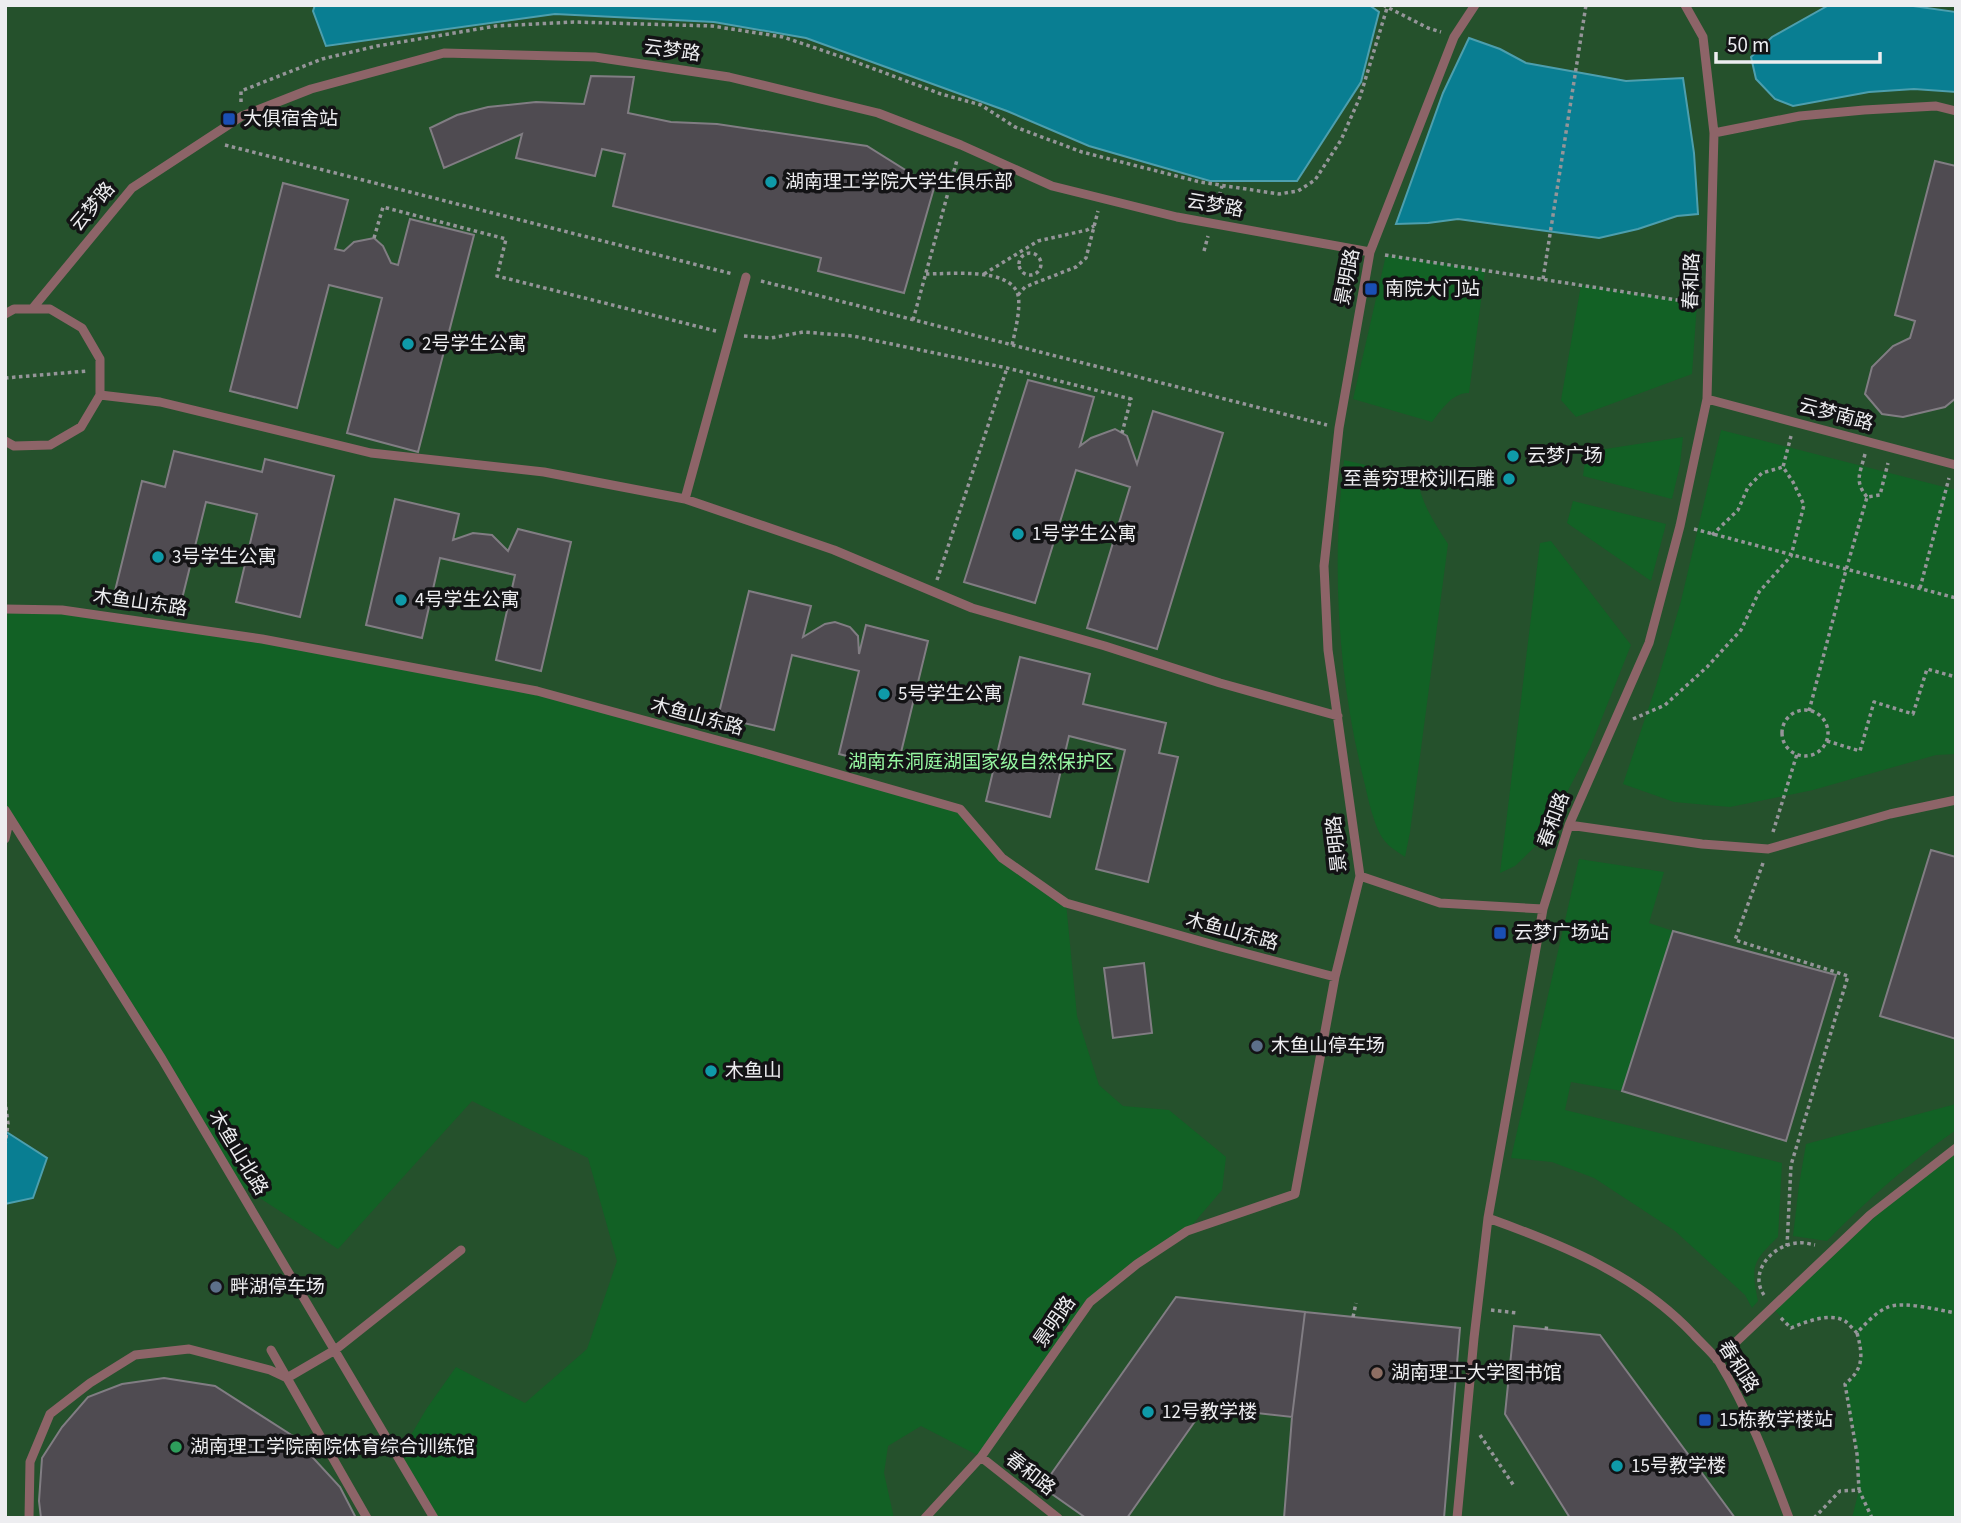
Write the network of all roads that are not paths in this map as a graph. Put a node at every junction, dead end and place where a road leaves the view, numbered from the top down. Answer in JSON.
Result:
{"nodes":[{"id":1,"x":1475,"y":5,"type":"edge"},
{"id":2,"x":1685,"y":5,"type":"edge"},
{"id":3,"x":1956,"y":111,"type":"edge"},
{"id":4,"x":1714,"y":133,"type":"junction"},
{"id":5,"x":1370,"y":252,"type":"junction"},
{"id":6,"x":746,"y":277,"type":"road end"},
{"id":7,"x":32,"y":309,"type":"junction"},
{"id":8,"x":5,"y":314,"type":"edge"},
{"id":9,"x":100,"y":396,"type":"junction"},
{"id":10,"x":1707,"y":398,"type":"junction"},
{"id":11,"x":5,"y":441,"type":"edge"},
{"id":12,"x":1954,"y":464,"type":"edge"},
{"id":13,"x":685,"y":499,"type":"junction"},
{"id":14,"x":5,"y":609,"type":"edge"},
{"id":15,"x":1338,"y":716,"type":"junction"},
{"id":16,"x":1956,"y":800,"type":"edge"},
{"id":17,"x":7,"y":814,"type":"edge"},
{"id":18,"x":1569,"y":825,"type":"junction"},
{"id":19,"x":5,"y":839,"type":"edge"},
{"id":20,"x":1360,"y":876,"type":"junction"},
{"id":21,"x":1543,"y":909,"type":"junction"},
{"id":22,"x":1335,"y":977,"type":"junction"},
{"id":23,"x":1956,"y":1148,"type":"edge"},
{"id":24,"x":1488,"y":1218,"type":"junction"},
{"id":25,"x":461,"y":1250,"type":"dead end"},
{"id":26,"x":271,"y":1350,"type":"dead end"},
{"id":27,"x":335,"y":1350,"type":"junction"},
{"id":28,"x":1717,"y":1360,"type":"junction"},
{"id":29,"x":288,"y":1378,"type":"junction"},
{"id":30,"x":981,"y":1457,"type":"junction"},
{"id":31,"x":29,"y":1518,"type":"edge"},
{"id":32,"x":368,"y":1518,"type":"edge"},
{"id":33,"x":434,"y":1518,"type":"edge"},
{"id":34,"x":925,"y":1518,"type":"edge"},
{"id":35,"x":1058,"y":1518,"type":"edge"},
{"id":36,"x":1457,"y":1518,"type":"edge"},
{"id":37,"x":1789,"y":1518,"type":"edge"}],
"edges":[{"from":1,"to":5,"type":"lane","name":"景明路"},
{"from":2,"to":4,"type":"lane","name":"春和路"},
{"from":3,"to":4,"type":"lane"},
{"from":4,"to":10,"type":"lane","name":"春和路"},
{"from":5,"to":7,"type":"lane","name":"云梦路"},
{"from":5,"to":15,"type":"lane","name":"景明路"},
{"from":6,"to":13,"type":"lane"},
{"from":7,"to":8,"type":"lane"},
{"from":7,"to":9,"type":"lane"},
{"from":9,"to":11,"type":"lane"},
{"from":9,"to":13,"type":"lane"},
{"from":10,"to":12,"type":"lane","name":"云梦南路"},
{"from":10,"to":18,"type":"lane","name":"春和路"},
{"from":13,"to":15,"type":"lane"},
{"from":14,"to":22,"type":"lane","name":"木鱼山东路"},
{"from":15,"to":20,"type":"lane","name":"景明路"},
{"from":16,"to":18,"type":"lane"},
{"from":17,"to":19,"type":"lane"},
{"from":17,"to":27,"type":"lane","name":"木鱼山北路"},
{"from":18,"to":21,"type":"lane","name":"春和路"},
{"from":20,"to":21,"type":"lane"},
{"from":20,"to":22,"type":"lane","name":"景明路"},
{"from":21,"to":24,"type":"lane","name":"春和路"},
{"from":22,"to":30,"type":"lane","name":"景明路"},
{"from":23,"to":28,"type":"lane"},
{"from":24,"to":28,"type":"lane","name":"春和路"},
{"from":24,"to":36,"type":"lane"},
{"from":25,"to":27,"type":"lane"},
{"from":26,"to":29,"type":"lane"},
{"from":27,"to":29,"type":"lane"},
{"from":27,"to":33,"type":"lane","name":"木鱼山北路"},
{"from":28,"to":37,"type":"lane","name":"春和路"},
{"from":29,"to":31,"type":"lane"},
{"from":29,"to":32,"type":"lane"},
{"from":30,"to":34,"type":"lane","name":"景明路"},
{"from":30,"to":35,"type":"lane","name":"春和路"}]}
